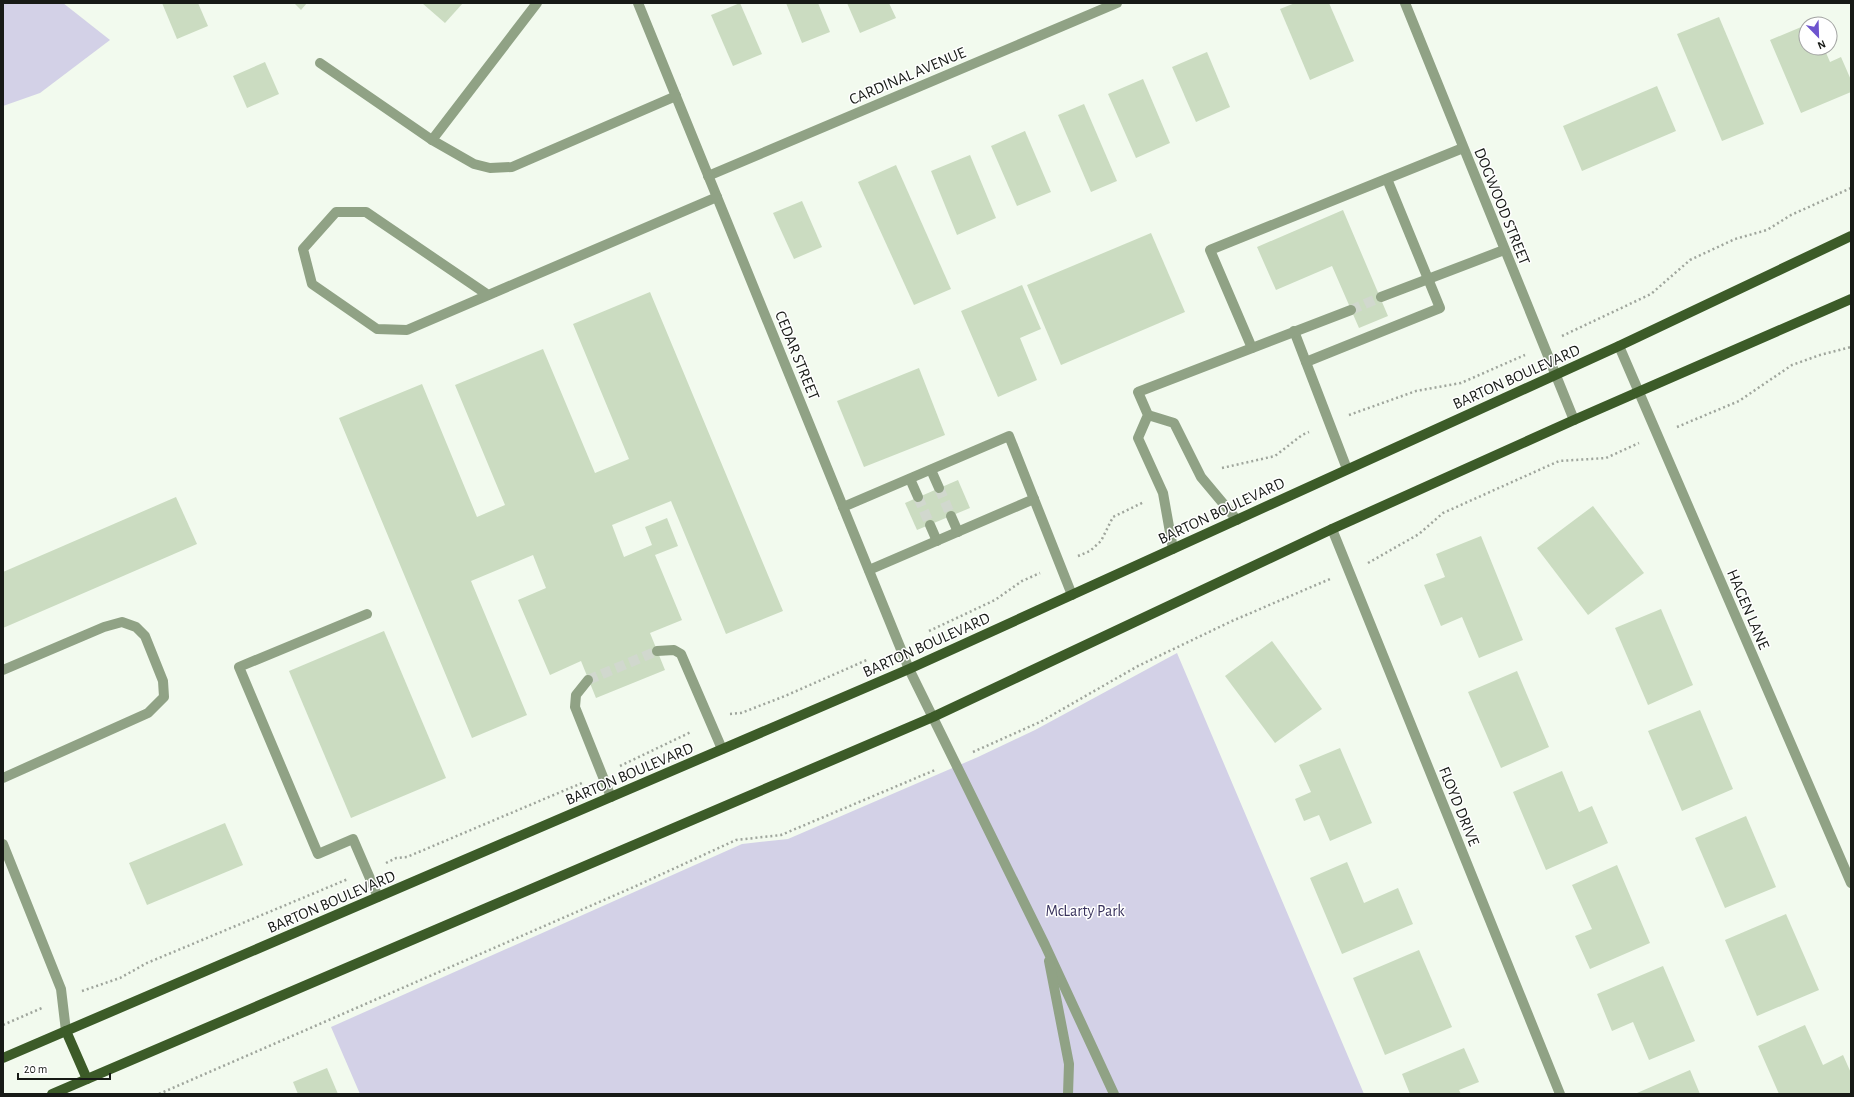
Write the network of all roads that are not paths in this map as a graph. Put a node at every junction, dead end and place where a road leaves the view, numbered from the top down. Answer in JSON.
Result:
{"nodes":[{"id":1,"x":537,"y":3,"type":"edge"},
{"id":2,"x":638,"y":3,"type":"edge"},
{"id":3,"x":1117,"y":3,"type":"edge"},
{"id":4,"x":1405,"y":3,"type":"edge"},
{"id":5,"x":320,"y":63,"type":"dead end"},
{"id":6,"x":676,"y":96,"type":"junction"},
{"id":7,"x":432,"y":140,"type":"junction"},
{"id":8,"x":1463,"y":148,"type":"junction"},
{"id":9,"x":708,"y":176,"type":"junction"},
{"id":10,"x":1388,"y":179,"type":"junction"},
{"id":11,"x":717,"y":197,"type":"junction"},
{"id":12,"x":1851,"y":236,"type":"edge"},
{"id":13,"x":1504,"y":250,"type":"junction"},
{"id":14,"x":1428,"y":279,"type":"junction"},
{"id":15,"x":488,"y":295,"type":"junction"},
{"id":16,"x":1381,"y":298,"type":"tunnel mouth"},
{"id":17,"x":1851,"y":299,"type":"edge"},
{"id":18,"x":1351,"y":310,"type":"tunnel mouth"},
{"id":19,"x":1294,"y":331,"type":"junction"},
{"id":20,"x":1619,"y":346,"type":"junction"},
{"id":21,"x":1252,"y":348,"type":"junction"},
{"id":22,"x":1306,"y":362,"type":"junction"},
{"id":23,"x":1554,"y":375,"type":"junction"},
{"id":24,"x":1639,"y":392,"type":"junction"},
{"id":25,"x":1148,"y":415,"type":"junction"},
{"id":26,"x":1574,"y":420,"type":"junction"},
{"id":27,"x":1347,"y":469,"type":"junction"},
{"id":28,"x":932,"y":470,"type":"junction"},
{"id":29,"x":910,"y":479,"type":"junction"},
{"id":30,"x":939,"y":488,"type":"tunnel mouth"},
{"id":31,"x":918,"y":497,"type":"tunnel mouth"},
{"id":32,"x":1034,"y":499,"type":"junction"},
{"id":33,"x":843,"y":507,"type":"junction"},
{"id":34,"x":951,"y":516,"type":"tunnel mouth"},
{"id":35,"x":1237,"y":520,"type":"junction"},
{"id":36,"x":930,"y":524,"type":"tunnel mouth"},
{"id":37,"x":1332,"y":529,"type":"junction"},
{"id":38,"x":958,"y":532,"type":"junction"},
{"id":39,"x":937,"y":541,"type":"junction"},
{"id":40,"x":1173,"y":549,"type":"junction"},
{"id":41,"x":869,"y":570,"type":"junction"},
{"id":42,"x":1072,"y":595,"type":"junction"},
{"id":43,"x":367,"y":614,"type":"dead end"},
{"id":44,"x":657,"y":651,"type":"tunnel mouth"},
{"id":45,"x":909,"y":669,"type":"junction"},
{"id":46,"x":3,"y":670,"type":"edge"},
{"id":47,"x":588,"y":680,"type":"tunnel mouth"},
{"id":48,"x":933,"y":717,"type":"junction"},
{"id":49,"x":722,"y":749,"type":"junction"},
{"id":50,"x":3,"y":778,"type":"edge"},
{"id":51,"x":611,"y":797,"type":"junction"},
{"id":52,"x":3,"y":844,"type":"edge"},
{"id":53,"x":1851,"y":883,"type":"edge"},
{"id":54,"x":378,"y":897,"type":"junction"},
{"id":55,"x":1046,"y":945,"type":"junction"},
{"id":56,"x":66,"y":1031,"type":"junction"},
{"id":57,"x":3,"y":1058,"type":"edge"},
{"id":58,"x":87,"y":1079,"type":"junction"},
{"id":59,"x":52,"y":1094,"type":"edge"},
{"id":60,"x":1068,"y":1094,"type":"edge"},
{"id":61,"x":1114,"y":1094,"type":"edge"},
{"id":62,"x":1560,"y":1094,"type":"edge"}],
"edges":[{"from":1,"to":7,"type":"street"},
{"from":2,"to":6,"type":"street","name":"CEDAR STREET"},
{"from":3,"to":9,"type":"street","name":"CARDINAL AVENUE"},
{"from":4,"to":8,"type":"street","name":"DOGWOOD STREET"},
{"from":5,"to":7,"type":"street"},
{"from":6,"to":7,"type":"street"},
{"from":6,"to":9,"type":"street","name":"CEDAR STREET"},
{"from":8,"to":10,"type":"street"},
{"from":8,"to":13,"type":"street","name":"DOGWOOD STREET"},
{"from":9,"to":11,"type":"street","name":"CEDAR STREET"},
{"from":10,"to":14,"type":"street"},
{"from":10,"to":21,"type":"street"},
{"from":11,"to":15,"type":"street"},
{"from":11,"to":33,"type":"street","name":"CEDAR STREET"},
{"from":12,"to":20,"type":"main road","name":"BARTON BOULEVARD"},
{"from":13,"to":14,"type":"street"},
{"from":13,"to":23,"type":"street","name":"DOGWOOD STREET"},
{"from":14,"to":16,"type":"street"},
{"from":14,"to":22,"type":"street"},
{"from":15,"to":15,"type":"street"},
{"from":17,"to":24,"type":"main road"},
{"from":18,"to":19,"type":"street"},
{"from":19,"to":21,"type":"street"},
{"from":19,"to":22,"type":"street"},
{"from":20,"to":23,"type":"main road","name":"BARTON BOULEVARD"},
{"from":20,"to":24,"type":"street","name":"HAGEN LANE"},
{"from":21,"to":25,"type":"street"},
{"from":22,"to":27,"type":"street"},
{"from":23,"to":26,"type":"street","name":"DOGWOOD STREET"},
{"from":23,"to":27,"type":"main road","name":"BARTON BOULEVARD"},
{"from":24,"to":26,"type":"main road"},
{"from":24,"to":53,"type":"street","name":"HAGEN LANE"},
{"from":25,"to":35,"type":"street"},
{"from":25,"to":40,"type":"street"},
{"from":26,"to":37,"type":"main road"},
{"from":27,"to":35,"type":"main road","name":"BARTON BOULEVARD"},
{"from":28,"to":29,"type":"street"},
{"from":28,"to":30,"type":"street"},
{"from":28,"to":32,"type":"street"},
{"from":29,"to":31,"type":"street"},
{"from":29,"to":33,"type":"street"},
{"from":32,"to":38,"type":"street"},
{"from":32,"to":42,"type":"street"},
{"from":33,"to":41,"type":"street","name":"CEDAR STREET"},
{"from":34,"to":38,"type":"street"},
{"from":35,"to":40,"type":"main road","name":"BARTON BOULEVARD"},
{"from":36,"to":39,"type":"street"},
{"from":37,"to":48,"type":"main road"},
{"from":37,"to":62,"type":"street","name":"FLOYD DRIVE"},
{"from":38,"to":39,"type":"street"},
{"from":39,"to":41,"type":"street"},
{"from":40,"to":42,"type":"main road","name":"BARTON BOULEVARD"},
{"from":41,"to":45,"type":"street","name":"CEDAR STREET"},
{"from":42,"to":45,"type":"main road","name":"BARTON BOULEVARD"},
{"from":43,"to":54,"type":"street"},
{"from":44,"to":49,"type":"street"},
{"from":45,"to":48,"type":"street","name":"CEDAR STREET"},
{"from":45,"to":49,"type":"main road","name":"BARTON BOULEVARD"},
{"from":46,"to":50,"type":"street"},
{"from":47,"to":51,"type":"street"},
{"from":48,"to":55,"type":"street","name":"CEDAR STREET"},
{"from":48,"to":58,"type":"main road"},
{"from":49,"to":51,"type":"main road","name":"BARTON BOULEVARD"},
{"from":51,"to":54,"type":"main road","name":"BARTON BOULEVARD"},
{"from":52,"to":56,"type":"street"},
{"from":54,"to":56,"type":"main road","name":"BARTON BOULEVARD"},
{"from":55,"to":60,"type":"street"},
{"from":55,"to":61,"type":"street"},
{"from":56,"to":57,"type":"main road","name":"BARTON BOULEVARD"},
{"from":56,"to":58,"type":"main road"},
{"from":58,"to":59,"type":"main road"}]}
